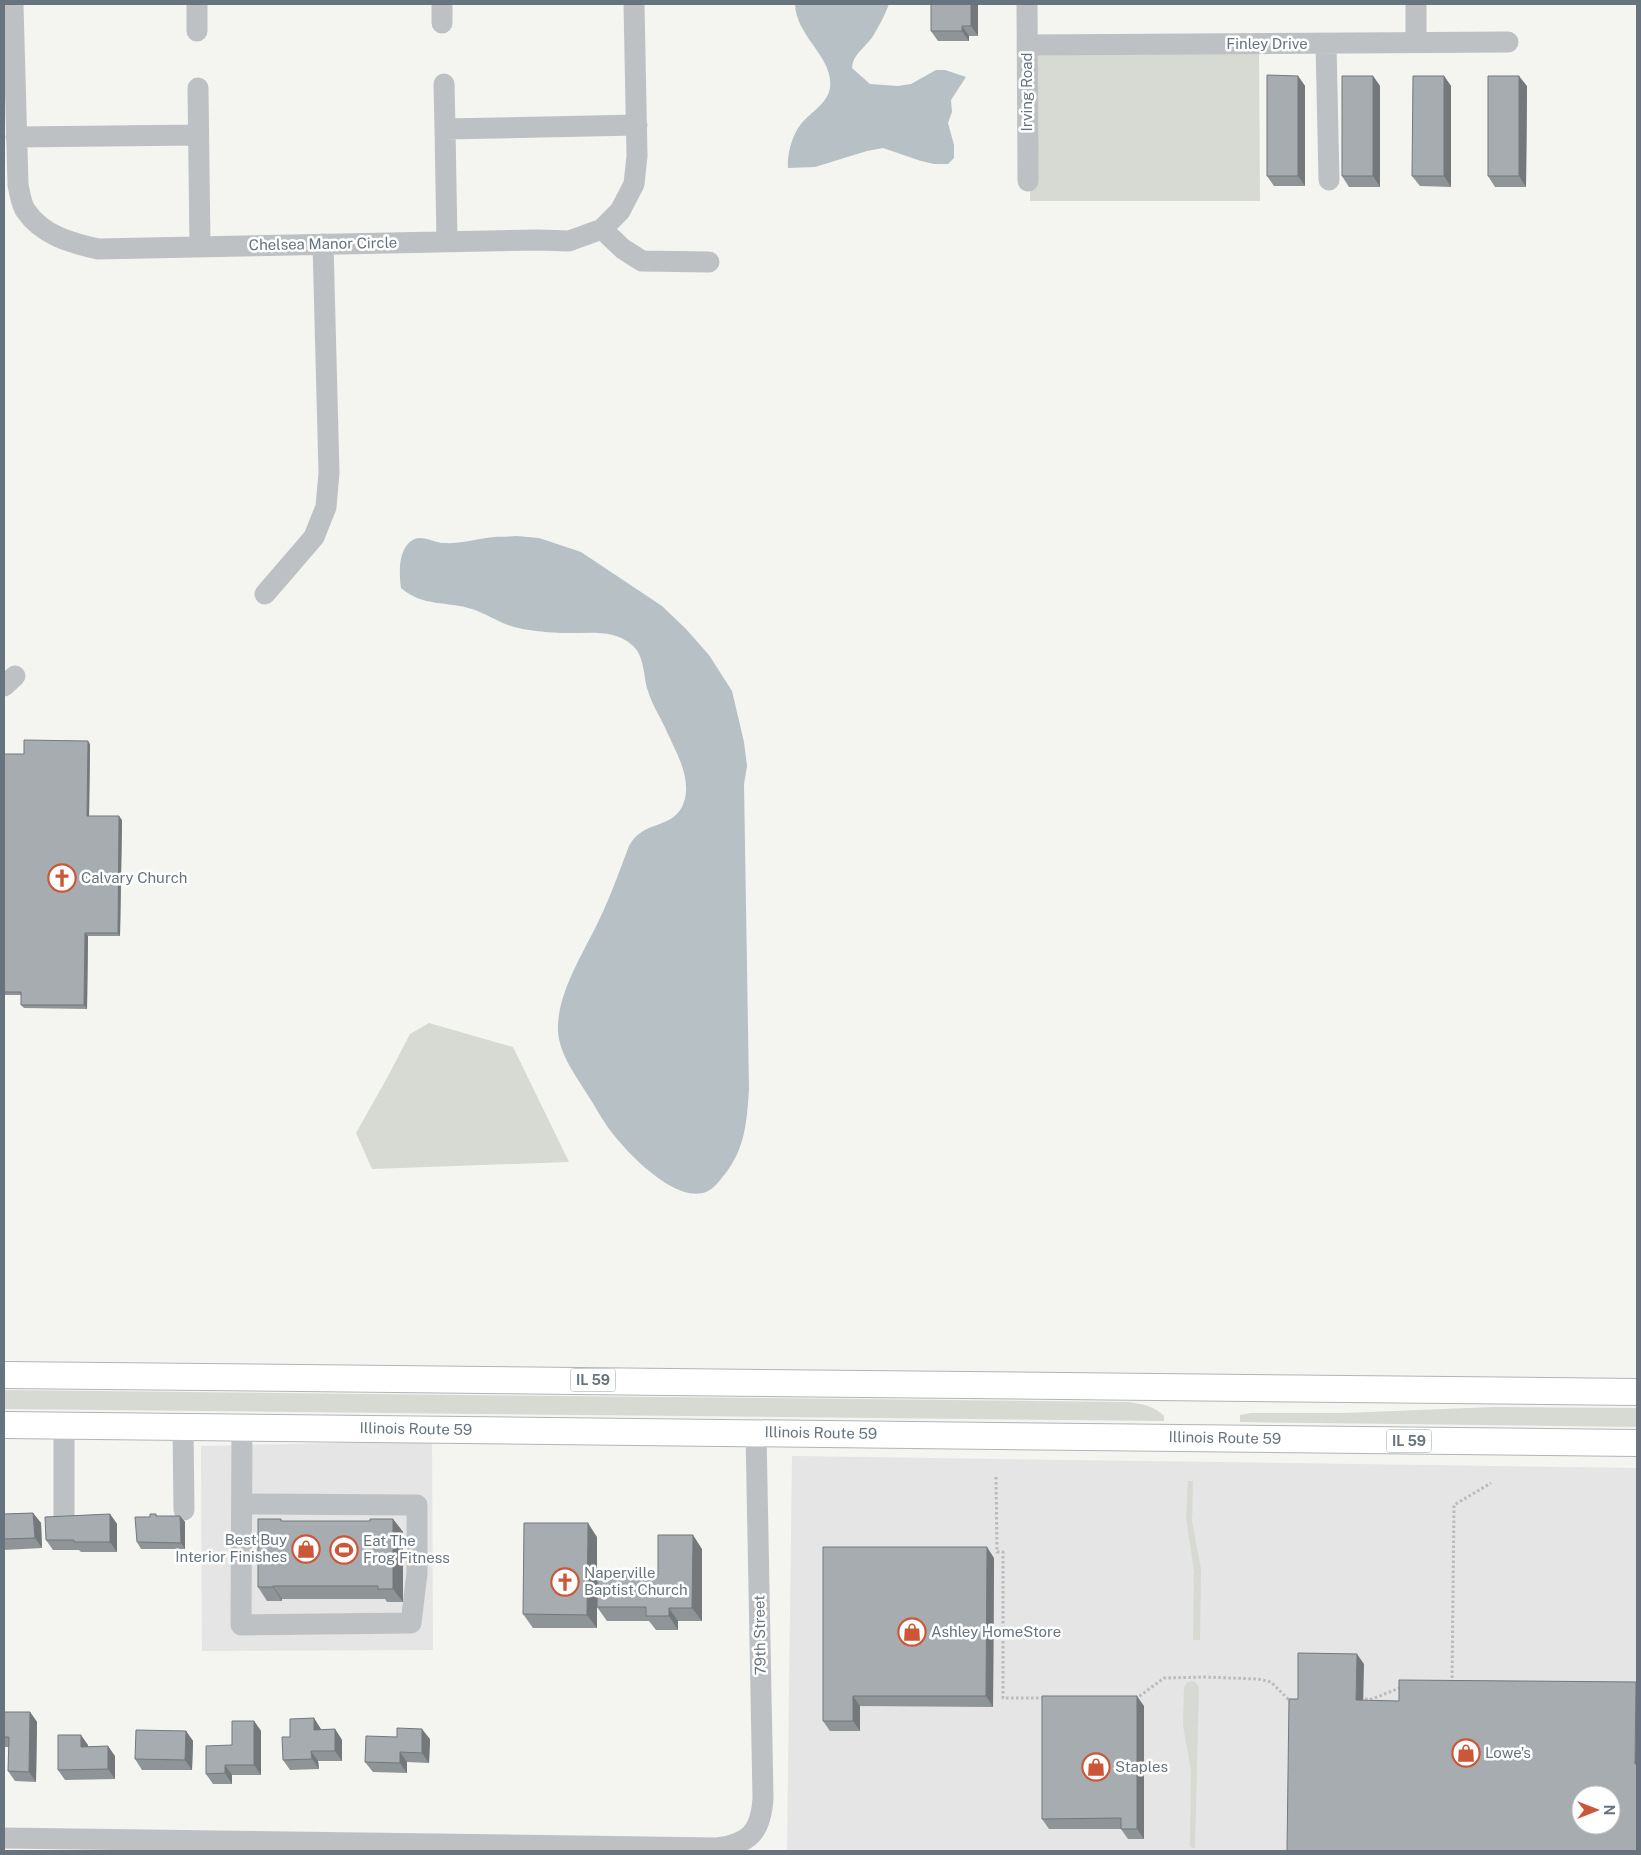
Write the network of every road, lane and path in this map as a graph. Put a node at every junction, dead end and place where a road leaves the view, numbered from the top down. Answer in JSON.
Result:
{"nodes":[{"id":1,"x":13,"y":4,"type":"edge"},
{"id":2,"x":197,"y":4,"type":"edge"},
{"id":3,"x":634,"y":4,"type":"edge"},
{"id":4,"x":1027,"y":4,"type":"edge"},
{"id":5,"x":1416,"y":4,"type":"edge"},
{"id":6,"x":197,"y":31,"type":"dead end"},
{"id":7,"x":1416,"y":42,"type":"junction"},
{"id":8,"x":1508,"y":42,"type":"dead end"},
{"id":9,"x":1326,"y":44,"type":"junction"},
{"id":10,"x":1027,"y":45,"type":"junction"},
{"id":11,"x":444,"y":84,"type":"dead end"},
{"id":12,"x":198,"y":88,"type":"dead end"},
{"id":13,"x":637,"y":125,"type":"junction"},
{"id":14,"x":445,"y":129,"type":"junction"},
{"id":15,"x":198,"y":135,"type":"junction"},
{"id":16,"x":16,"y":137,"type":"junction"},
{"id":17,"x":1330,"y":180,"type":"dead end"},
{"id":18,"x":1028,"y":181,"type":"dead end"},
{"id":19,"x":602,"y":229,"type":"junction"},
{"id":20,"x":447,"y":242,"type":"junction"},
{"id":21,"x":323,"y":244,"type":"junction"},
{"id":22,"x":200,"y":247,"type":"junction"},
{"id":23,"x":709,"y":262,"type":"dead end"},
{"id":24,"x":265,"y":594,"type":"dead end"},
{"id":25,"x":4,"y":1375,"type":"edge"},
{"id":26,"x":1637,"y":1392,"type":"edge"},
{"id":27,"x":4,"y":1425,"type":"edge"},
{"id":28,"x":64,"y":1426,"type":"junction"},
{"id":29,"x":183,"y":1427,"type":"junction"},
{"id":30,"x":242,"y":1428,"type":"junction"},
{"id":31,"x":756,"y":1432,"type":"junction"},
{"id":32,"x":1637,"y":1443,"type":"edge"},
{"id":33,"x":996,"y":1476,"type":"dead end"},
{"id":34,"x":1491,"y":1483,"type":"dead end"},
{"id":35,"x":242,"y":1504,"type":"junction"},
{"id":36,"x":184,"y":1510,"type":"dead end"},
{"id":37,"x":64,"y":1519,"type":"edge"},
{"id":38,"x":1407,"y":1686,"type":"edge"},
{"id":39,"x":1452,"y":1686,"type":"edge"},
{"id":40,"x":1052,"y":1698,"type":"edge"},
{"id":41,"x":1128,"y":1698,"type":"edge"},
{"id":42,"x":1354,"y":1699,"type":"edge"},
{"id":43,"x":1298,"y":1700,"type":"edge"},
{"id":44,"x":4,"y":1838,"type":"edge"}],
"edges":[{"from":1,"to":16,"type":"street","name":"Chelsea Manor Circle"},
{"from":2,"to":6,"type":"street"},
{"from":3,"to":13,"type":"street","name":"Chelsea Manor Circle"},
{"from":4,"to":10,"type":"street","name":"Irving Road"},
{"from":5,"to":7,"type":"street"},
{"from":7,"to":8,"type":"street","name":"Finley Drive"},
{"from":7,"to":9,"type":"street","name":"Finley Drive"},
{"from":9,"to":10,"type":"street","name":"Finley Drive"},
{"from":9,"to":17,"type":"street"},
{"from":10,"to":18,"type":"street","name":"Irving Road"},
{"from":11,"to":14,"type":"street"},
{"from":12,"to":15,"type":"street"},
{"from":13,"to":14,"type":"street"},
{"from":13,"to":19,"type":"street","name":"Chelsea Manor Circle"},
{"from":14,"to":20,"type":"street"},
{"from":15,"to":16,"type":"street"},
{"from":15,"to":22,"type":"street"},
{"from":16,"to":22,"type":"street","name":"Chelsea Manor Circle"},
{"from":19,"to":20,"type":"street","name":"Chelsea Manor Circle"},
{"from":19,"to":23,"type":"street"},
{"from":20,"to":21,"type":"street","name":"Chelsea Manor Circle"},
{"from":21,"to":22,"type":"street","name":"Chelsea Manor Circle"},
{"from":21,"to":24,"type":"street"},
{"from":25,"to":26,"type":"main road","number":"IL 59"},
{"from":27,"to":28,"type":"main road","name":"Illinois Route 59","number":"IL 59"},
{"from":28,"to":29,"type":"main road","name":"Illinois Route 59","number":"IL 59"},
{"from":28,"to":37,"type":"street"},
{"from":29,"to":30,"type":"main road","name":"Illinois Route 59","number":"IL 59"},
{"from":29,"to":36,"type":"street"},
{"from":30,"to":31,"type":"main road","name":"Illinois Route 59","number":"IL 59"},
{"from":30,"to":35,"type":"street"},
{"from":31,"to":32,"type":"main road","name":"Illinois Route 59","number":"IL 59"},
{"from":31,"to":44,"type":"street","name":"79th Street"},
{"from":33,"to":40,"type":"path"},
{"from":34,"to":39,"type":"path"},
{"from":35,"to":35,"type":"street"},
{"from":38,"to":42,"type":"path"},
{"from":41,"to":43,"type":"path"}]}
